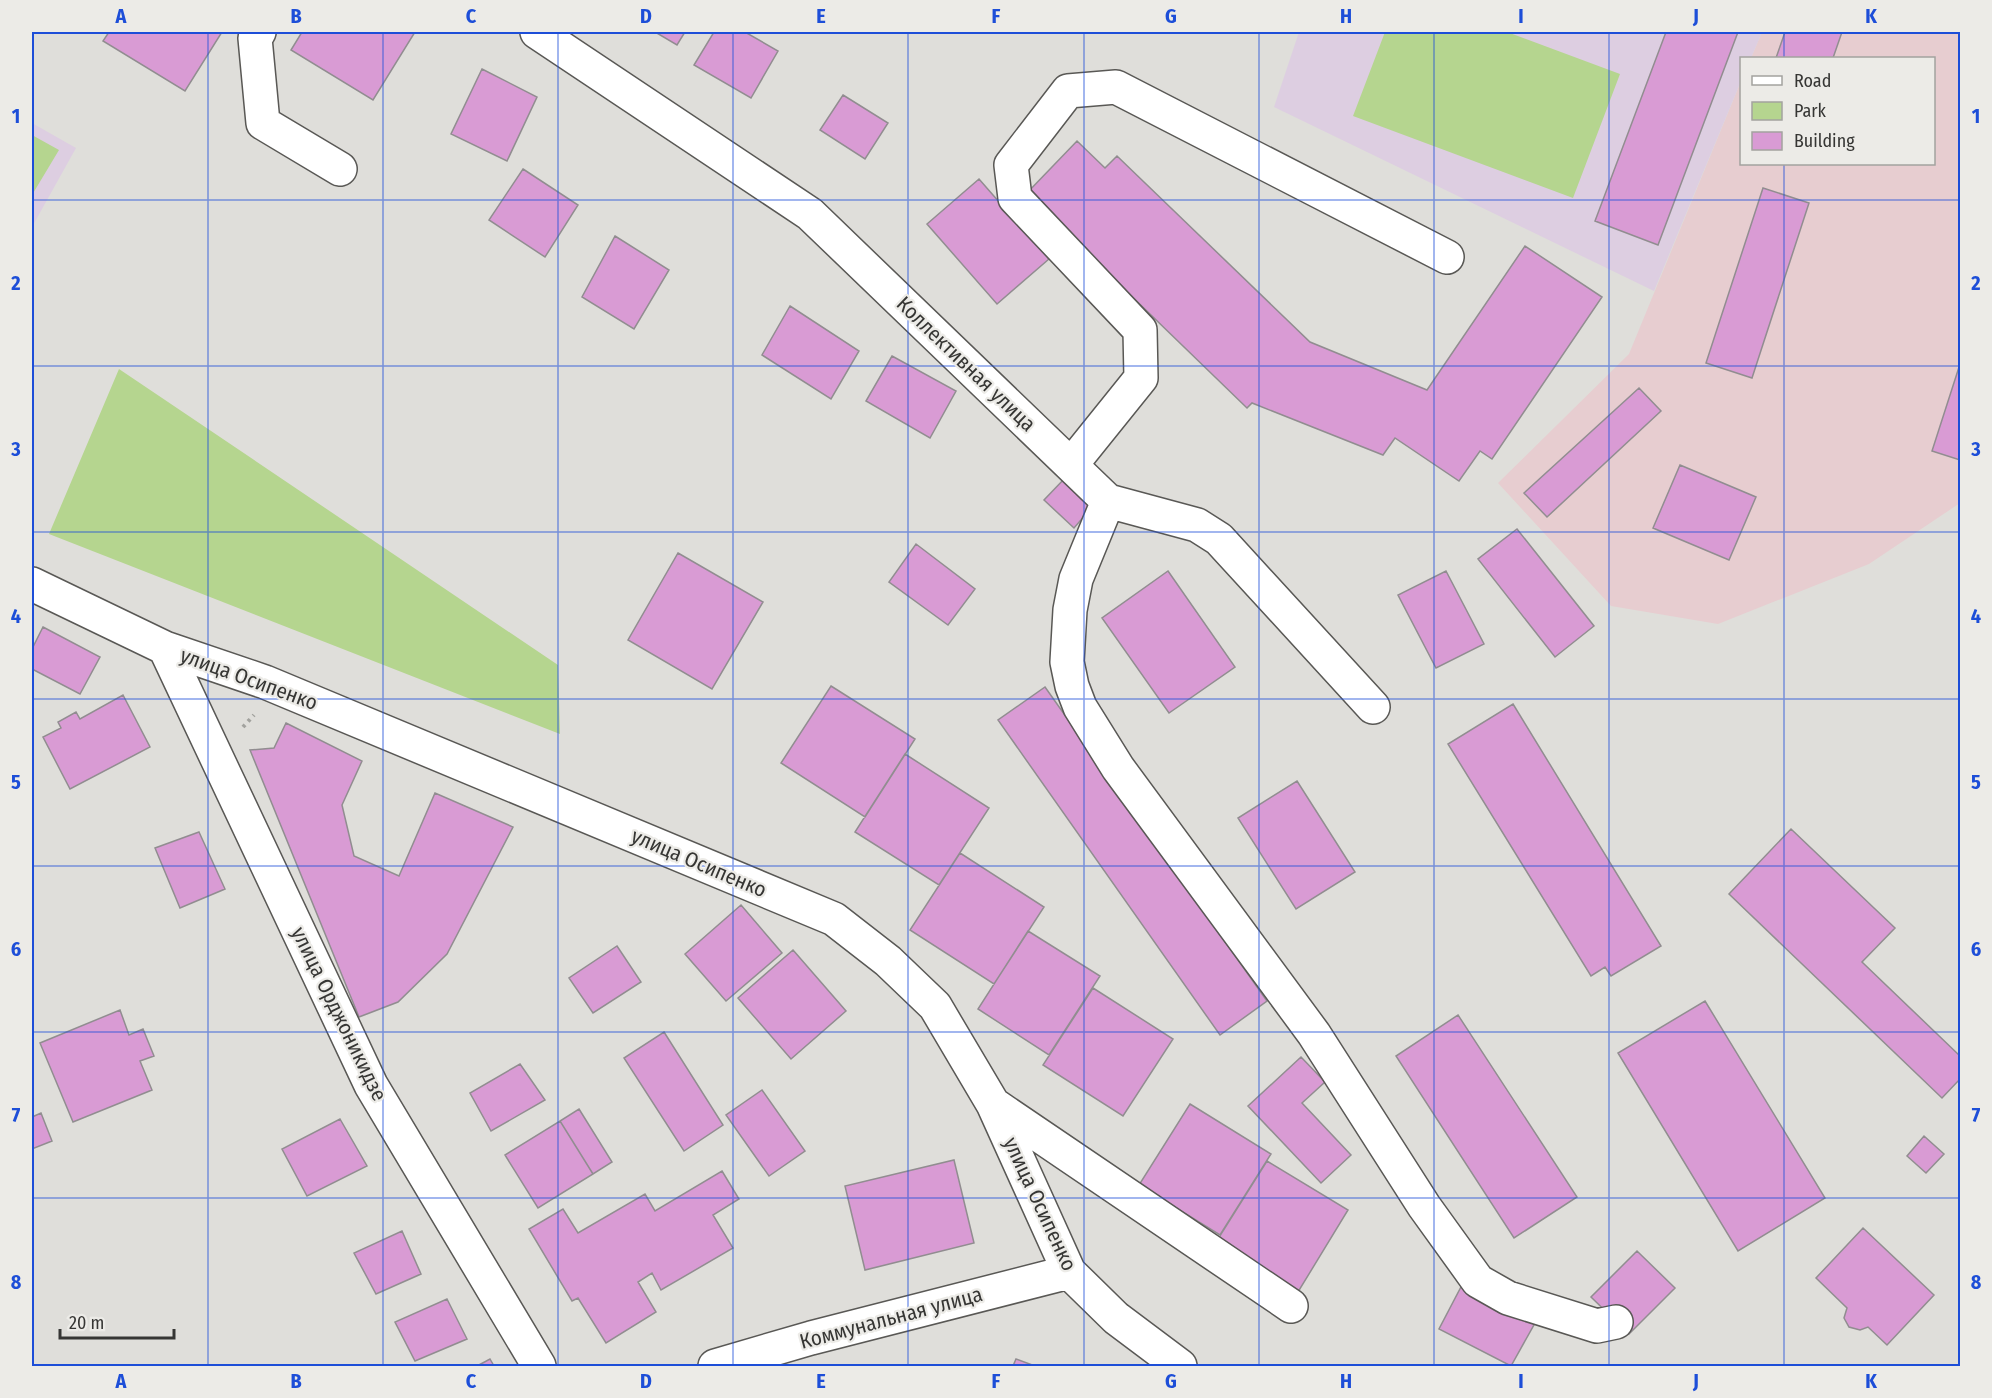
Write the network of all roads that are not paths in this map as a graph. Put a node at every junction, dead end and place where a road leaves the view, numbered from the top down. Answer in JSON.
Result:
{"nodes":[{"id":1,"x":260,"y":32,"type":"edge"},
{"id":2,"x":537,"y":32,"type":"edge"},
{"id":3,"x":340,"y":169,"type":"dead end"},
{"id":4,"x":1448,"y":257,"type":"dead end"},
{"id":5,"x":1071,"y":465,"type":"junction"},
{"id":6,"x":1108,"y":501,"type":"junction"},
{"id":7,"x":32,"y":584,"type":"edge"},
{"id":8,"x":165,"y":648,"type":"junction"},
{"id":9,"x":1373,"y":707,"type":"dead end"},
{"id":10,"x":993,"y":1104,"type":"junction"},
{"id":11,"x":1069,"y":1272,"type":"junction"},
{"id":12,"x":1291,"y":1306,"type":"dead end"},
{"id":13,"x":1617,"y":1322,"type":"dead end"},
{"id":14,"x":539,"y":1366,"type":"edge"},
{"id":15,"x":715,"y":1366,"type":"edge"},
{"id":16,"x":1180,"y":1366,"type":"edge"}],
"edges":[{"from":1,"to":3,"type":"street"},
{"from":2,"to":5,"type":"street","name":"Коллективная улица"},
{"from":4,"to":5,"type":"street"},
{"from":5,"to":6,"type":"street","name":"Коллективная улица"},
{"from":6,"to":9,"type":"street","name":"Коллективная улица"},
{"from":6,"to":13,"type":"street"},
{"from":7,"to":8,"type":"street","name":"улица Осипенко"},
{"from":8,"to":10,"type":"street","name":"улица Осипенко"},
{"from":8,"to":14,"type":"street","name":"улица Орджоникидзе"},
{"from":10,"to":11,"type":"street","name":"улица Осипенко"},
{"from":10,"to":12,"type":"street"},
{"from":11,"to":15,"type":"street","name":"Коммунальная улица"},
{"from":11,"to":16,"type":"street","name":"улица Осипенко"}]}
